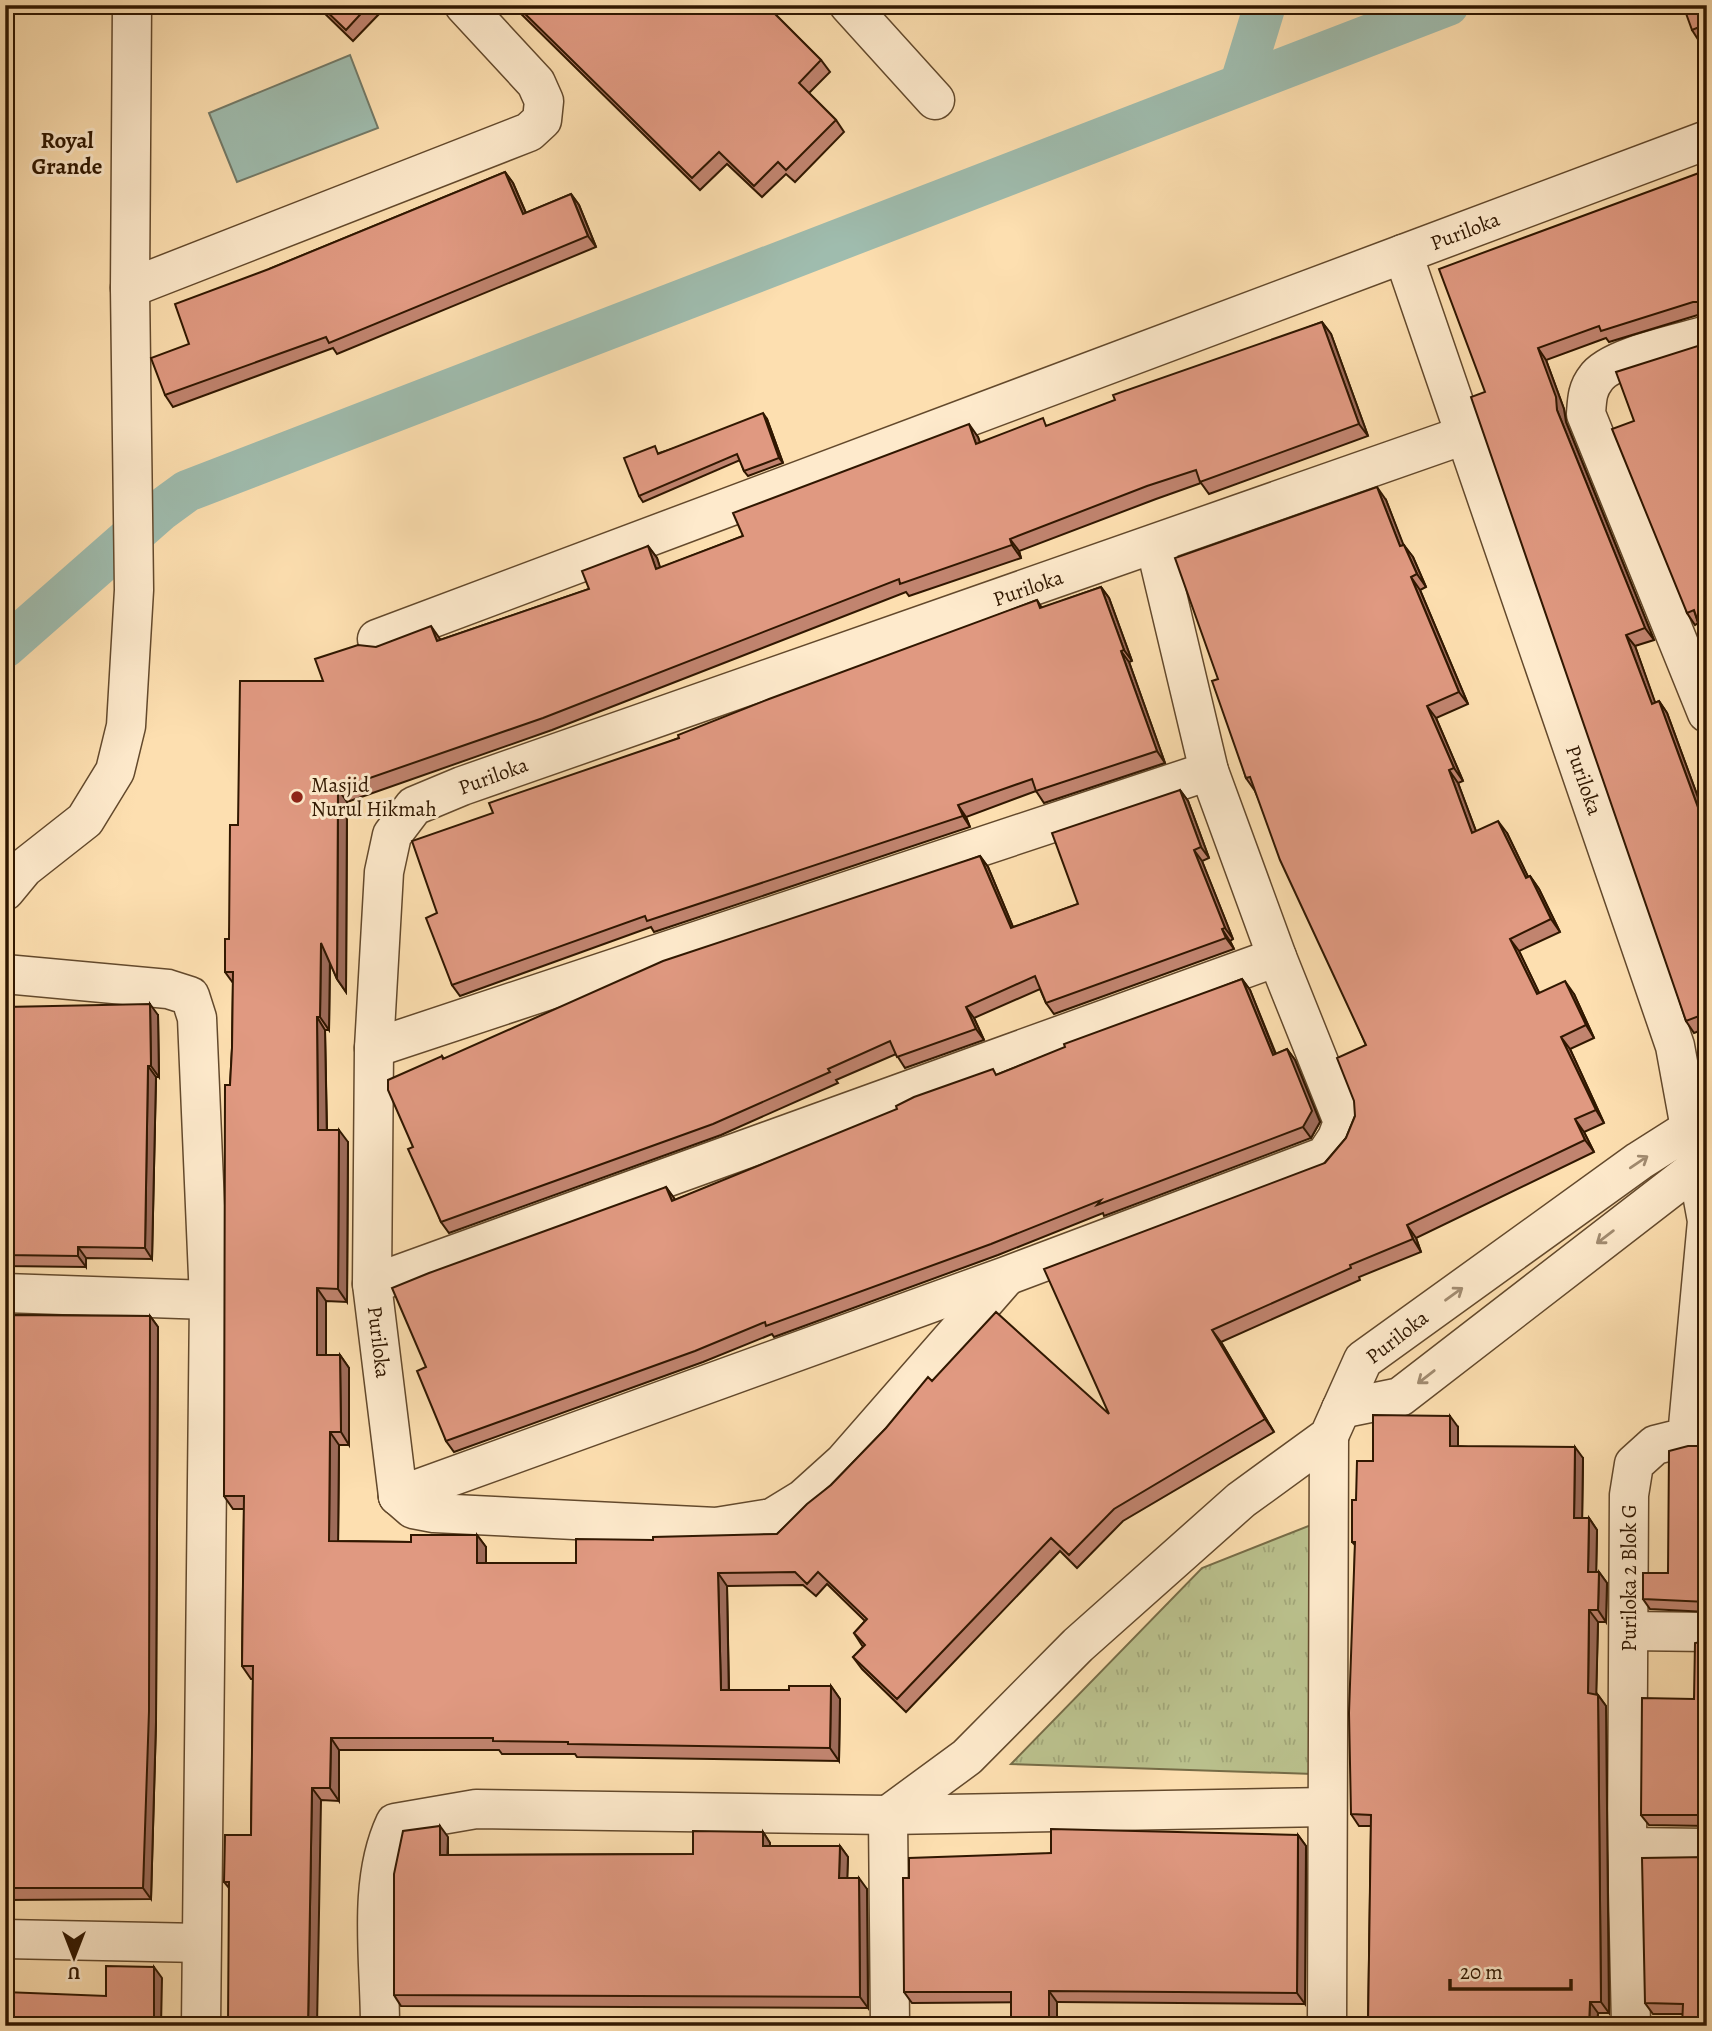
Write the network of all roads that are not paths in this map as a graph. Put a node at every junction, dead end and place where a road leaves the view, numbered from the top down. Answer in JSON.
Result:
{"nodes":[{"id":1,"x":132,"y":5,"type":"edge"},
{"id":2,"x":464,"y":5,"type":"edge"},
{"id":3,"x":849,"y":5,"type":"edge"},
{"id":4,"x":934,"y":100,"type":"dead end"},
{"id":5,"x":1707,"y":140,"type":"edge"},
{"id":6,"x":1403,"y":254,"type":"junction"},
{"id":7,"x":130,"y":288,"type":"junction"},
{"id":8,"x":1707,"y":335,"type":"edge"},
{"id":9,"x":1467,"y":434,"type":"junction"},
{"id":10,"x":1155,"y":544,"type":"junction"},
{"id":11,"x":377,"y":639,"type":"dead end"},
{"id":12,"x":1707,"y":713,"type":"edge"},
{"id":13,"x":1209,"y":771,"type":"junction"},
{"id":14,"x":5,"y":891,"type":"edge"},
{"id":15,"x":1277,"y":957,"type":"junction"},
{"id":16,"x":5,"y":974,"type":"edge"},
{"id":17,"x":374,"y":1048,"type":"junction"},
{"id":18,"x":1691,"y":1129,"type":"junction"},
{"id":19,"x":1699,"y":1166,"type":"junction"},
{"id":20,"x":1006,"y":1276,"type":"junction"},
{"id":21,"x":372,"y":1284,"type":"junction"},
{"id":22,"x":5,"y":1293,"type":"edge"},
{"id":23,"x":209,"y":1300,"type":"junction"},
{"id":24,"x":1335,"y":1422,"type":"junction"},
{"id":25,"x":1697,"y":1437,"type":"edge"},
{"id":26,"x":398,"y":1496,"type":"junction"},
{"id":27,"x":1629,"y":1632,"type":"junction"},
{"id":28,"x":1707,"y":1632,"type":"edge"},
{"id":29,"x":1327,"y":1807,"type":"junction"},
{"id":30,"x":888,"y":1815,"type":"junction"},
{"id":31,"x":1626,"y":1847,"type":"junction"},
{"id":32,"x":1707,"y":1848,"type":"edge"},
{"id":33,"x":5,"y":1939,"type":"edge"},
{"id":34,"x":201,"y":1943,"type":"junction"},
{"id":35,"x":201,"y":2026,"type":"edge"},
{"id":36,"x":380,"y":2026,"type":"edge"},
{"id":37,"x":890,"y":2026,"type":"edge"},
{"id":38,"x":1327,"y":2026,"type":"edge"},
{"id":39,"x":1631,"y":2026,"type":"edge"}],
"edges":[{"from":1,"to":7,"type":"street"},
{"from":2,"to":7,"type":"street"},
{"from":3,"to":4,"type":"street"},
{"from":5,"to":6,"type":"street","name":"Puriloka"},
{"from":6,"to":9,"type":"street","name":"Puriloka"},
{"from":6,"to":11,"type":"street"},
{"from":7,"to":14,"type":"street"},
{"from":8,"to":12,"type":"street"},
{"from":9,"to":10,"type":"street","name":"Puriloka"},
{"from":9,"to":18,"type":"street","name":"Puriloka"},
{"from":10,"to":13,"type":"street"},
{"from":10,"to":17,"type":"street","name":"Puriloka"},
{"from":13,"to":15,"type":"street"},
{"from":13,"to":17,"type":"street"},
{"from":15,"to":20,"type":"street"},
{"from":15,"to":21,"type":"street"},
{"from":16,"to":23,"type":"street"},
{"from":17,"to":21,"type":"street","name":"Puriloka"},
{"from":18,"to":19,"type":"street","name":"Puriloka"},
{"from":24,"to":18,"type":"street","name":"Puriloka","one_way":true},
{"from":19,"to":24,"type":"street","one_way":true},
{"from":19,"to":25,"type":"street","name":"Puriloka 2 Blok G"},
{"from":20,"to":26,"type":"street"},
{"from":20,"to":26,"type":"street"},
{"from":21,"to":26,"type":"street","name":"Puriloka"},
{"from":22,"to":23,"type":"street"},
{"from":23,"to":34,"type":"street"},
{"from":24,"to":29,"type":"street"},
{"from":24,"to":30,"type":"street"},
{"from":25,"to":27,"type":"street","name":"Puriloka 2 Blok G"},
{"from":27,"to":28,"type":"street"},
{"from":27,"to":31,"type":"street","name":"Puriloka 2 Blok G"},
{"from":29,"to":30,"type":"street"},
{"from":29,"to":38,"type":"street"},
{"from":30,"to":36,"type":"street"},
{"from":30,"to":37,"type":"street"},
{"from":31,"to":32,"type":"street"},
{"from":31,"to":39,"type":"street","name":"Puriloka 2 Blok G"},
{"from":33,"to":34,"type":"street"},
{"from":34,"to":35,"type":"street"}]}
